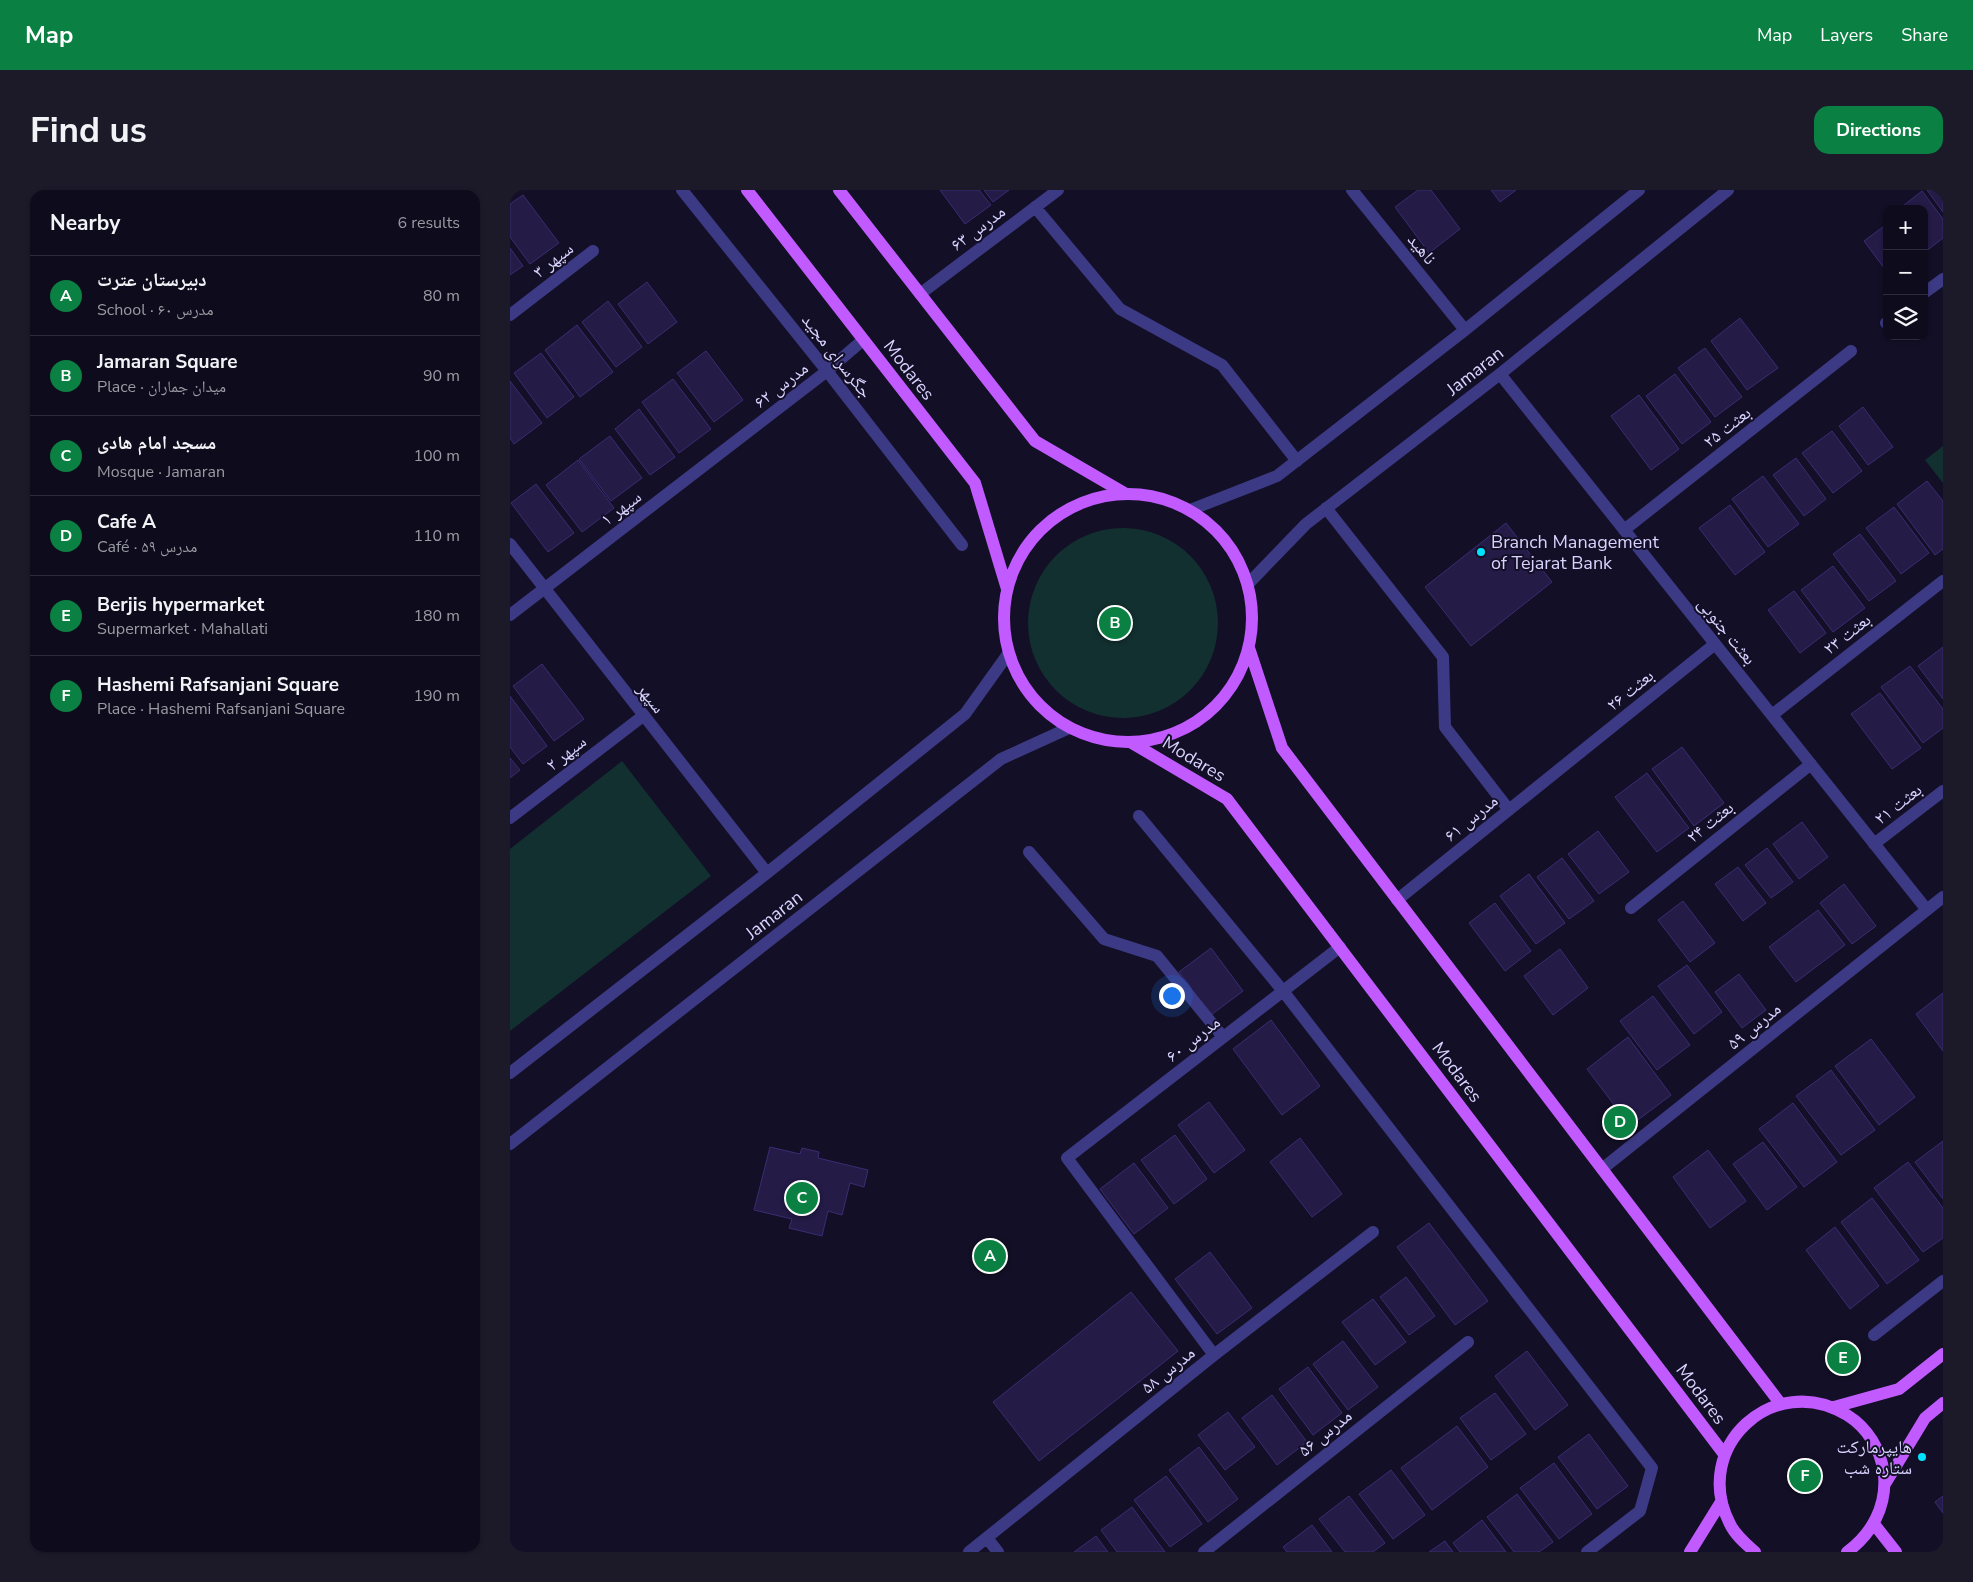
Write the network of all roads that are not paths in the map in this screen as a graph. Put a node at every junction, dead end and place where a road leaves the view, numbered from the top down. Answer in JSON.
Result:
{"nodes":[{"id":1,"x":682,"y":190,"type":"edge"},
{"id":2,"x":746,"y":190,"type":"edge"},
{"id":3,"x":839,"y":190,"type":"edge"},
{"id":4,"x":1058,"y":190,"type":"edge"},
{"id":5,"x":1352,"y":190,"type":"edge"},
{"id":6,"x":1639,"y":190,"type":"edge"},
{"id":7,"x":1728,"y":190,"type":"edge"},
{"id":8,"x":1035,"y":207,"type":"junction"},
{"id":9,"x":594,"y":251,"type":"dead end"},
{"id":10,"x":1943,"y":279,"type":"edge"},
{"id":11,"x":1928,"y":290,"type":"edge"},
{"id":12,"x":920,"y":294,"type":"junction"},
{"id":13,"x":510,"y":315,"type":"edge"},
{"id":14,"x":1465,"y":330,"type":"junction"},
{"id":15,"x":863,"y":340,"type":"junction"},
{"id":16,"x":1851,"y":351,"type":"dead end"},
{"id":17,"x":827,"y":371,"type":"junction"},
{"id":18,"x":1500,"y":374,"type":"junction"},
{"id":19,"x":718,"y":455,"type":"joint"},
{"id":20,"x":1297,"y":461,"type":"junction"},
{"id":21,"x":1126,"y":494,"type":"junction"},
{"id":22,"x":1326,"y":508,"type":"junction"},
{"id":23,"x":1190,"y":510,"type":"junction"},
{"id":24,"x":1624,"y":530,"type":"junction"},
{"id":25,"x":510,"y":544,"type":"edge"},
{"id":26,"x":962,"y":545,"type":"dead end"},
{"id":27,"x":1943,"y":581,"type":"edge"},
{"id":28,"x":1248,"y":584,"type":"junction"},
{"id":29,"x":545,"y":588,"type":"junction"},
{"id":30,"x":1007,"y":589,"type":"junction"},
{"id":31,"x":510,"y":615,"type":"edge"},
{"id":32,"x":1715,"y":644,"type":"junction"},
{"id":33,"x":1249,"y":648,"type":"junction"},
{"id":34,"x":1008,"y":654,"type":"junction"},
{"id":35,"x":1772,"y":715,"type":"junction"},
{"id":36,"x":643,"y":716,"type":"junction"},
{"id":37,"x":1069,"y":728,"type":"junction"},
{"id":38,"x":1132,"y":743,"type":"junction"},
{"id":39,"x":1567,"y":763,"type":"joint"},
{"id":40,"x":1811,"y":764,"type":"junction"},
{"id":41,"x":1943,"y":791,"type":"edge"},
{"id":42,"x":1509,"y":810,"type":"junction"},
{"id":43,"x":1140,"y":816,"type":"dead end"},
{"id":44,"x":510,"y":818,"type":"edge"},
{"id":45,"x":1874,"y":844,"type":"junction"},
{"id":46,"x":1030,"y":852,"type":"dead end"},
{"id":47,"x":766,"y":873,"type":"junction"},
{"id":48,"x":1943,"y":897,"type":"edge"},
{"id":49,"x":1397,"y":900,"type":"junction"},
{"id":50,"x":1631,"y":908,"type":"dead end"},
{"id":51,"x":1927,"y":910,"type":"junction"},
{"id":52,"x":1340,"y":947,"type":"junction"},
{"id":53,"x":1282,"y":992,"type":"junction"},
{"id":54,"x":1223,"y":1037,"type":"junction"},
{"id":55,"x":510,"y":1073,"type":"edge"},
{"id":56,"x":510,"y":1144,"type":"edge"},
{"id":57,"x":1602,"y":1169,"type":"junction"},
{"id":58,"x":1373,"y":1232,"type":"dead end"},
{"id":59,"x":1943,"y":1281,"type":"edge"},
{"id":60,"x":1874,"y":1335,"type":"dead end"},
{"id":61,"x":1468,"y":1342,"type":"dead end"},
{"id":62,"x":1943,"y":1354,"type":"edge"},
{"id":63,"x":1214,"y":1355,"type":"junction"},
{"id":64,"x":1780,"y":1403,"type":"junction"},
{"id":65,"x":1943,"y":1403,"type":"edge"},
{"id":66,"x":1834,"y":1407,"type":"junction"},
{"id":67,"x":1724,"y":1454,"type":"junction"},
{"id":68,"x":1885,"y":1484,"type":"junction"},
{"id":69,"x":1721,"y":1502,"type":"junction"},
{"id":70,"x":1874,"y":1524,"type":"junction"},
{"id":71,"x":987,"y":1538,"type":"junction"},
{"id":72,"x":969,"y":1552,"type":"edge"},
{"id":73,"x":998,"y":1552,"type":"edge"},
{"id":74,"x":1204,"y":1552,"type":"edge"},
{"id":75,"x":1587,"y":1552,"type":"edge"},
{"id":76,"x":1690,"y":1552,"type":"edge"},
{"id":77,"x":1755,"y":1552,"type":"edge"},
{"id":78,"x":1847,"y":1552,"type":"edge"},
{"id":79,"x":1896,"y":1552,"type":"edge"}],
"edges":[{"from":1,"to":17,"type":"street","name":"جگرسرای مجید"},
{"from":2,"to":15,"type":"main road","name":"Modares"},
{"from":3,"to":12,"type":"main road"},
{"from":4,"to":8,"type":"street","name":"مدرس ۶۳"},
{"from":5,"to":14,"type":"street","name":"ناهید"},
{"from":6,"to":14,"type":"street"},
{"from":7,"to":18,"type":"street","name":"Jamaran"},
{"from":8,"to":12,"type":"street","name":"مدرس ۶۳"},
{"from":8,"to":20,"type":"street"},
{"from":9,"to":13,"type":"street","name":"سپهر ۳"},
{"from":10,"to":11,"type":"street"},
{"from":12,"to":21,"type":"main road"},
{"from":14,"to":20,"type":"street"},
{"from":15,"to":17,"type":"street","name":"مدرس ۶۲"},
{"from":15,"to":30,"type":"main road","name":"Modares"},
{"from":16,"to":24,"type":"street","name":"بعثت ۲۵"},
{"from":17,"to":19,"type":"street","name":"مدرس ۶۲"},
{"from":17,"to":26,"type":"street","name":"جگرسرای مجید"},
{"from":18,"to":22,"type":"street","name":"Jamaran"},
{"from":18,"to":24,"type":"street","name":"بعثت جنوبی"},
{"from":19,"to":29,"type":"street","name":"سپهر ۱"},
{"from":20,"to":23,"type":"street"},
{"from":21,"to":23,"type":"main road"},
{"from":21,"to":30,"type":"main road"},
{"from":22,"to":28,"type":"street","name":"Jamaran"},
{"from":22,"to":42,"type":"street"},
{"from":23,"to":28,"type":"main road"},
{"from":24,"to":32,"type":"street","name":"بعثت جنوبی"},
{"from":25,"to":29,"type":"street","name":"سپهر"},
{"from":27,"to":35,"type":"street","name":"بعثت ۲۳"},
{"from":28,"to":33,"type":"main road"},
{"from":29,"to":31,"type":"street","name":"سپهر ۱"},
{"from":29,"to":36,"type":"street","name":"سپهر"},
{"from":30,"to":34,"type":"main road"},
{"from":32,"to":35,"type":"street","name":"بعثت جنوبی"},
{"from":32,"to":39,"type":"street","name":"بعثت ۲۶"},
{"from":33,"to":38,"type":"main road"},
{"from":33,"to":49,"type":"main road"},
{"from":34,"to":37,"type":"main road"},
{"from":34,"to":47,"type":"street"},
{"from":35,"to":40,"type":"street","name":"بعثت جنوبی"},
{"from":36,"to":44,"type":"street","name":"سپهر ۲"},
{"from":36,"to":47,"type":"street","name":"سپهر"},
{"from":37,"to":38,"type":"main road"},
{"from":37,"to":56,"type":"street","name":"Jamaran"},
{"from":38,"to":52,"type":"main road","name":"Modares"},
{"from":39,"to":42,"type":"street","name":"مدرس ۶۱"},
{"from":40,"to":45,"type":"street","name":"بعثت جنوبی"},
{"from":40,"to":50,"type":"street","name":"بعثت ۲۴"},
{"from":41,"to":45,"type":"street","name":"بعثت ۲۱"},
{"from":42,"to":49,"type":"street","name":"مدرس ۶۱"},
{"from":43,"to":53,"type":"street"},
{"from":45,"to":51,"type":"street","name":"بعثت جنوبی"},
{"from":46,"to":54,"type":"street"},
{"from":47,"to":55,"type":"street"},
{"from":48,"to":51,"type":"street","name":"مدرس ۵۹"},
{"from":49,"to":57,"type":"main road"},
{"from":51,"to":57,"type":"street","name":"مدرس ۵۹"},
{"from":52,"to":53,"type":"street","name":"مدرس ۶۰"},
{"from":52,"to":67,"type":"main road","name":"Modares"},
{"from":53,"to":54,"type":"street","name":"مدرس ۶۰"},
{"from":53,"to":75,"type":"street"},
{"from":54,"to":63,"type":"street","name":"مدرس ۶۰"},
{"from":57,"to":64,"type":"main road"},
{"from":58,"to":63,"type":"street","name":"مدرس ۵۸"},
{"from":59,"to":60,"type":"street"},
{"from":61,"to":74,"type":"street","name":"مدرس ۵۶"},
{"from":62,"to":66,"type":"main road"},
{"from":63,"to":71,"type":"street","name":"مدرس ۵۸"},
{"from":64,"to":66,"type":"main road"},
{"from":64,"to":67,"type":"main road"},
{"from":65,"to":68,"type":"main road"},
{"from":66,"to":68,"type":"main road"},
{"from":67,"to":69,"type":"main road"},
{"from":68,"to":70,"type":"main road"},
{"from":69,"to":76,"type":"main road"},
{"from":69,"to":77,"type":"main road"},
{"from":70,"to":78,"type":"main road"},
{"from":70,"to":79,"type":"main road"},
{"from":71,"to":72,"type":"street","name":"مدرس ۵۸"},
{"from":71,"to":73,"type":"street"}]}
